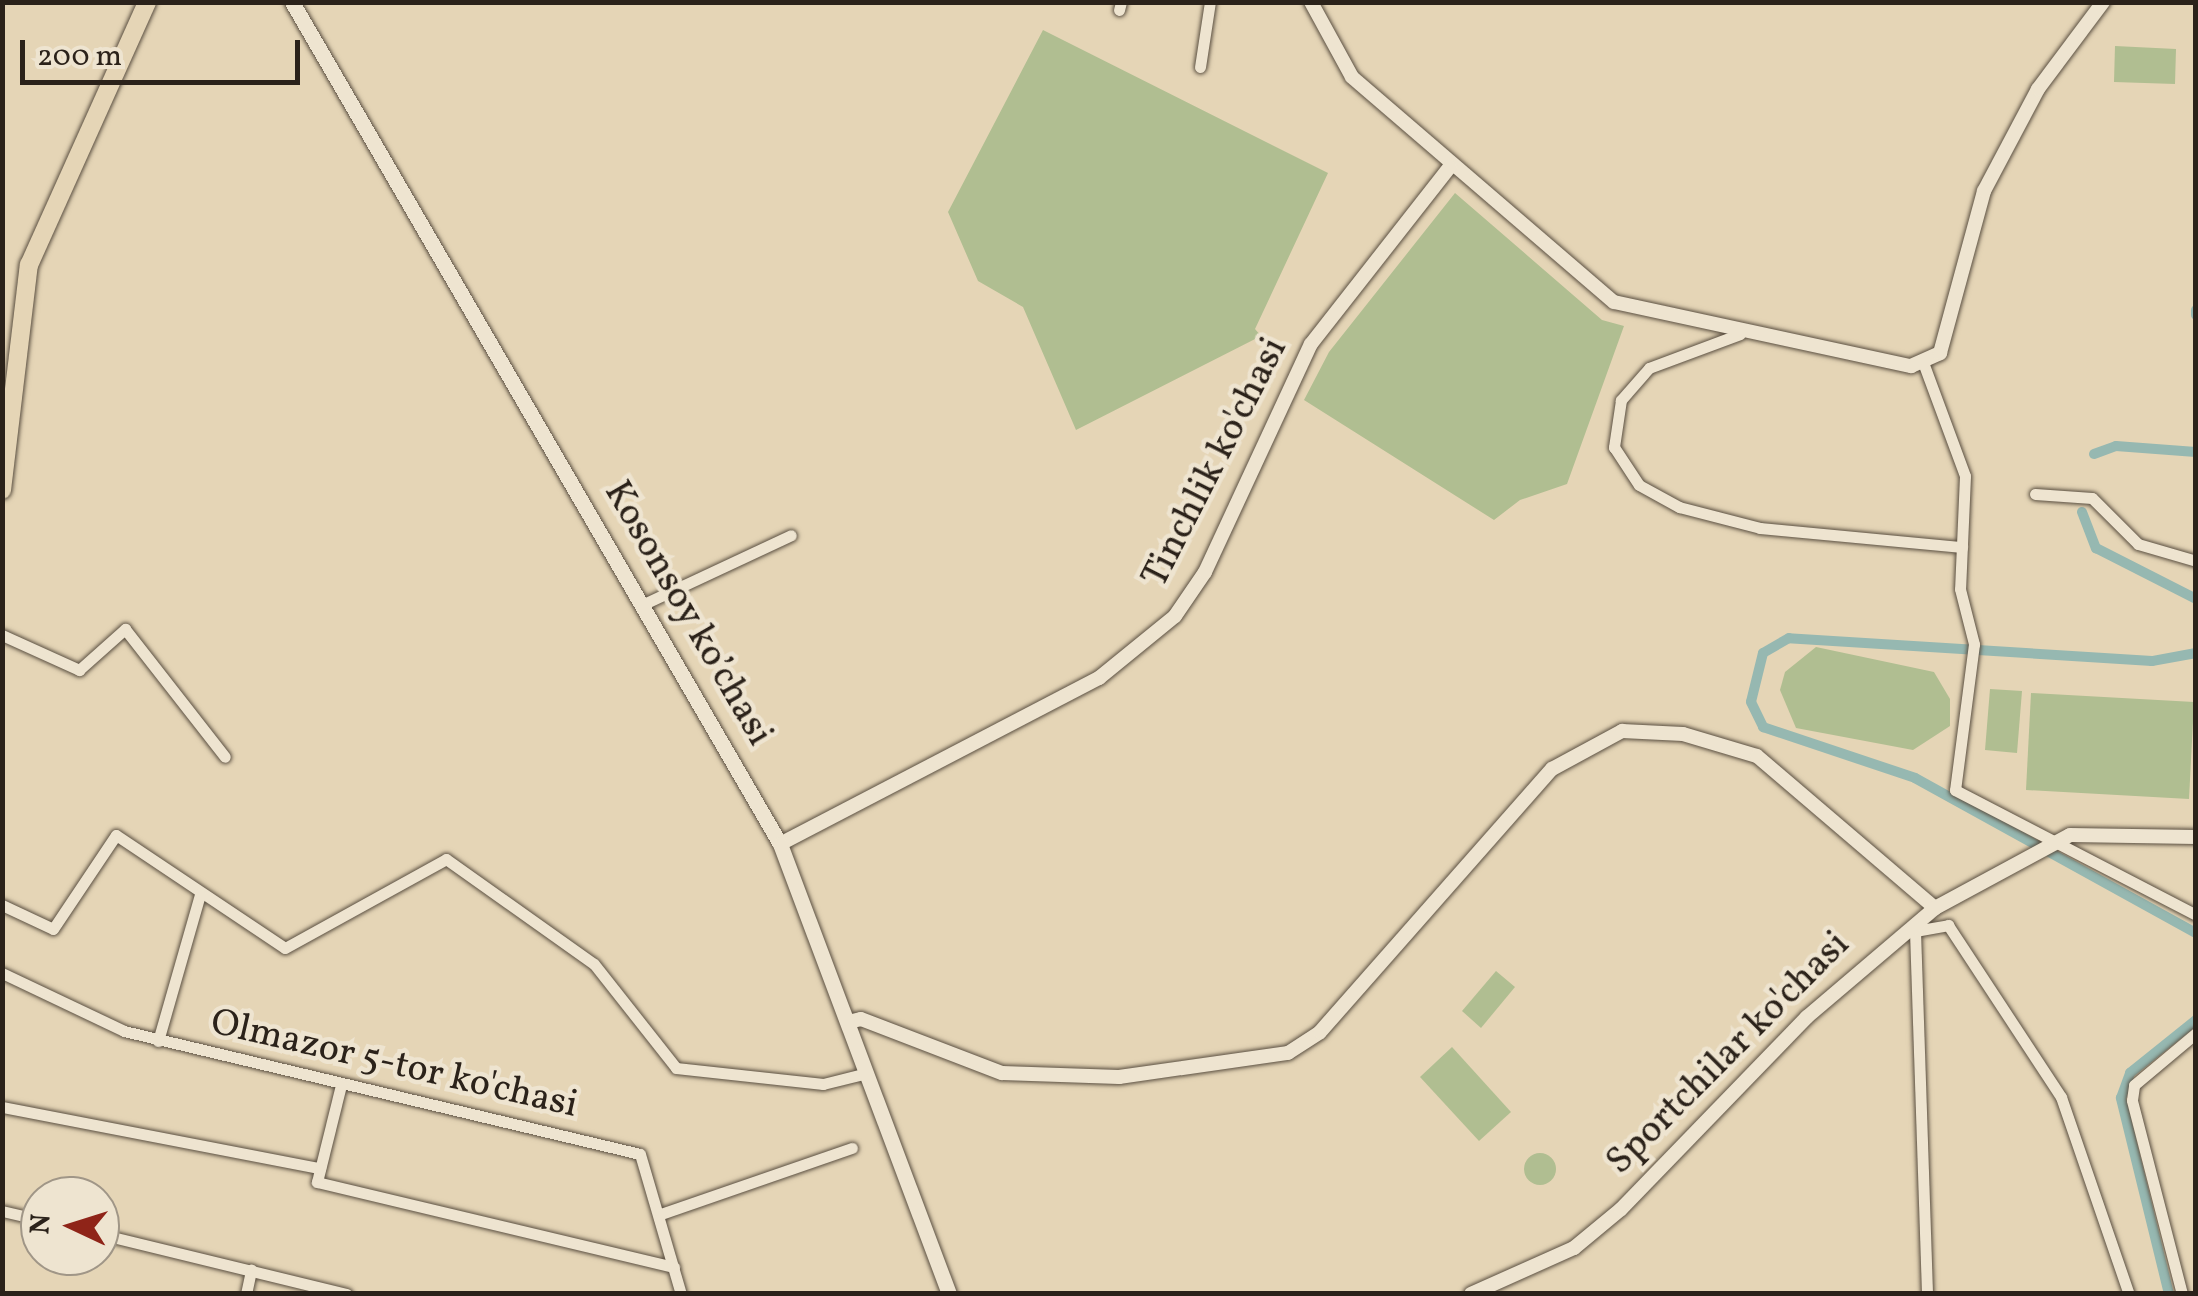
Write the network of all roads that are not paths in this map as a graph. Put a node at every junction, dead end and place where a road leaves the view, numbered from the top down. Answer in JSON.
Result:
{"nodes":[{"id":1,"x":147,"y":2,"type":"edge"},
{"id":2,"x":292,"y":2,"type":"edge"},
{"id":3,"x":1210,"y":2,"type":"edge"},
{"id":4,"x":1311,"y":2,"type":"edge"},
{"id":5,"x":2103,"y":2,"type":"edge"},
{"id":6,"x":1200,"y":67,"type":"dead end"},
{"id":7,"x":1450,"y":166,"type":"junction"},
{"id":8,"x":1740,"y":334,"type":"junction"},
{"id":9,"x":1924,"y":365,"type":"junction"},
{"id":10,"x":9,"y":383,"type":"edge"},
{"id":11,"x":2,"y":490,"type":"edge"},
{"id":12,"x":2036,"y":494,"type":"dead end"},
{"id":13,"x":791,"y":535,"type":"dead end"},
{"id":14,"x":1962,"y":547,"type":"junction"},
{"id":15,"x":2196,"y":562,"type":"edge"},
{"id":16,"x":644,"y":604,"type":"junction"},
{"id":17,"x":2,"y":635,"type":"edge"},
{"id":18,"x":225,"y":757,"type":"dead end"},
{"id":19,"x":2196,"y":837,"type":"edge"},
{"id":20,"x":2053,"y":841,"type":"junction"},
{"id":21,"x":780,"y":844,"type":"junction"},
{"id":22,"x":200,"y":895,"type":"junction"},
{"id":23,"x":2,"y":906,"type":"edge"},
{"id":24,"x":1934,"y":908,"type":"junction"},
{"id":25,"x":2196,"y":915,"type":"edge"},
{"id":26,"x":1915,"y":926,"type":"junction"},
{"id":27,"x":2,"y":974,"type":"edge"},
{"id":28,"x":848,"y":1022,"type":"junction"},
{"id":29,"x":2196,"y":1033,"type":"edge"},
{"id":30,"x":158,"y":1041,"type":"junction"},
{"id":31,"x":867,"y":1073,"type":"junction"},
{"id":32,"x":342,"y":1085,"type":"junction"},
{"id":33,"x":2,"y":1107,"type":"edge"},
{"id":34,"x":852,"y":1148,"type":"dead end"},
{"id":35,"x":320,"y":1168,"type":"junction"},
{"id":36,"x":661,"y":1214,"type":"junction"},
{"id":37,"x":120,"y":1239,"type":"edge"},
{"id":38,"x":674,"y":1267,"type":"junction"},
{"id":39,"x":251,"y":1270,"type":"junction"},
{"id":40,"x":1476,"y":1293,"type":"edge"},
{"id":41,"x":246,"y":1294,"type":"edge"},
{"id":42,"x":347,"y":1294,"type":"edge"},
{"id":43,"x":681,"y":1294,"type":"edge"},
{"id":44,"x":949,"y":1294,"type":"edge"},
{"id":45,"x":1927,"y":1294,"type":"edge"},
{"id":46,"x":2129,"y":1294,"type":"edge"},
{"id":47,"x":2182,"y":1294,"type":"edge"}],
"edges":[{"from":1,"to":10,"type":"main road"},
{"from":2,"to":16,"type":"main road","name":"Kosonsoy ko’chasi"},
{"from":3,"to":6,"type":"street"},
{"from":4,"to":7,"type":"street"},
{"from":5,"to":9,"type":"street"},
{"from":7,"to":8,"type":"street"},
{"from":7,"to":21,"type":"street","name":"Tinchlik ko'chasi"},
{"from":8,"to":9,"type":"street"},
{"from":8,"to":14,"type":"street"},
{"from":9,"to":14,"type":"street"},
{"from":10,"to":11,"type":"main road"},
{"from":12,"to":15,"type":"street"},
{"from":13,"to":16,"type":"street"},
{"from":14,"to":20,"type":"street"},
{"from":16,"to":21,"type":"main road","name":"Kosonsoy ko’chasi"},
{"from":17,"to":18,"type":"street"},
{"from":19,"to":20,"type":"street"},
{"from":20,"to":24,"type":"street","name":"Sportchilar ko'chasi"},
{"from":20,"to":25,"type":"street"},
{"from":21,"to":28,"type":"main road","name":"Kosonsoy ko’chasi"},
{"from":22,"to":23,"type":"street"},
{"from":22,"to":30,"type":"street"},
{"from":22,"to":31,"type":"street"},
{"from":24,"to":26,"type":"street","name":"Sportchilar ko'chasi"},
{"from":24,"to":28,"type":"street"},
{"from":26,"to":40,"type":"street","name":"Sportchilar ko'chasi"},
{"from":26,"to":45,"type":"street"},
{"from":26,"to":46,"type":"street"},
{"from":27,"to":30,"type":"street","name":"Olmazor 5-tor ko'chasi"},
{"from":28,"to":31,"type":"main road","name":"Kosonsoy ko’chasi"},
{"from":29,"to":47,"type":"street"},
{"from":30,"to":32,"type":"street","name":"Olmazor 5-tor ko'chasi"},
{"from":31,"to":44,"type":"main road","name":"Kosonsoy ko’chasi"},
{"from":32,"to":35,"type":"street"},
{"from":32,"to":36,"type":"street","name":"Olmazor 5-tor ko'chasi"},
{"from":33,"to":35,"type":"street"},
{"from":34,"to":36,"type":"street"},
{"from":35,"to":38,"type":"street"},
{"from":36,"to":38,"type":"street","name":"Olmazor 5-tor ko'chasi"},
{"from":37,"to":39,"type":"street"},
{"from":38,"to":43,"type":"street","name":"Olmazor 5-tor ko'chasi"},
{"from":39,"to":41,"type":"street"},
{"from":39,"to":42,"type":"street"}]}
